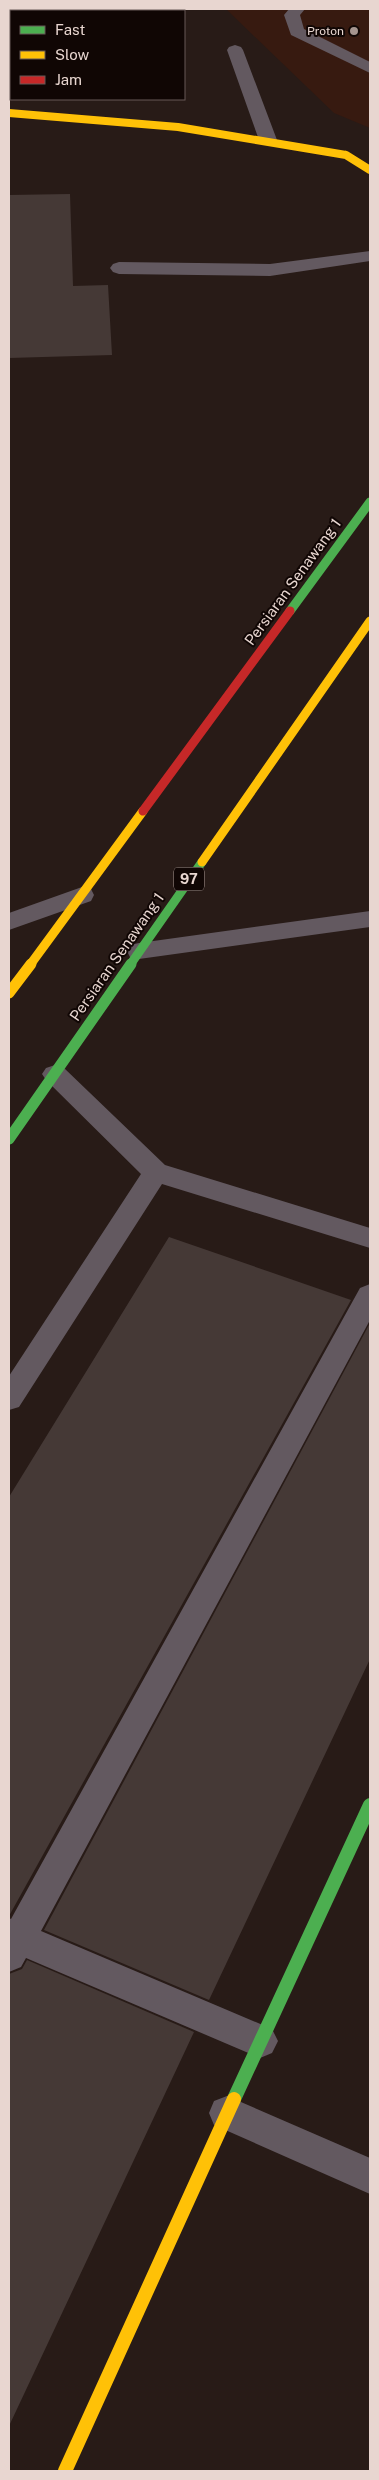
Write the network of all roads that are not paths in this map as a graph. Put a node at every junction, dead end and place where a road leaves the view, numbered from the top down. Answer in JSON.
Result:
{"nodes":[{"id":1,"x":297,"y":9,"type":"edge"},
{"id":2,"x":235,"y":50,"type":"dead end"},
{"id":3,"x":370,"y":68,"type":"edge"},
{"id":4,"x":9,"y":113,"type":"edge"},
{"id":5,"x":268,"y":140,"type":"junction"},
{"id":6,"x":346,"y":155,"type":"junction"},
{"id":7,"x":370,"y":157,"type":"edge"},
{"id":8,"x":370,"y":170,"type":"edge"},
{"id":9,"x":370,"y":256,"type":"edge"},
{"id":10,"x":119,"y":268,"type":"dead end"},
{"id":11,"x":370,"y":502,"type":"edge"},
{"id":12,"x":370,"y":621,"type":"edge"},
{"id":13,"x":82,"y":895,"type":"junction"},
{"id":14,"x":370,"y":919,"type":"edge"},
{"id":15,"x":9,"y":922,"type":"edge"},
{"id":16,"x":138,"y":951,"type":"junction"},
{"id":17,"x":9,"y":993,"type":"edge"},
{"id":18,"x":55,"y":1074,"type":"junction"},
{"id":19,"x":9,"y":1139,"type":"edge"},
{"id":20,"x":156,"y":1172,"type":"junction"},
{"id":21,"x":370,"y":1238,"type":"edge"},
{"id":22,"x":370,"y":1295,"type":"edge"},
{"id":23,"x":9,"y":1399,"type":"edge"},
{"id":24,"x":370,"y":1805,"type":"edge"},
{"id":25,"x":12,"y":1943,"type":"edge"},
{"id":26,"x":260,"y":2041,"type":"junction"},
{"id":27,"x":227,"y":2113,"type":"junction"},
{"id":28,"x":370,"y":2176,"type":"edge"},
{"id":29,"x":65,"y":2471,"type":"edge"}],
"edges":[{"from":1,"to":3,"type":"street"},
{"from":2,"to":5,"type":"street"},
{"from":4,"to":5,"type":"main road"},
{"from":5,"to":6,"type":"main road"},
{"from":6,"to":7,"type":"main road"},
{"from":6,"to":8,"type":"main road"},
{"from":9,"to":10,"type":"street"},
{"from":11,"to":13,"type":"main road","name":"Persiaran Senawang 1"},
{"from":12,"to":16,"type":"main road","name":"Persiaran Senawang 1","number":"97"},
{"from":13,"to":15,"type":"street"},
{"from":13,"to":17,"type":"main road","name":"Persiaran Senawang 1"},
{"from":14,"to":16,"type":"street"},
{"from":16,"to":18,"type":"main road","name":"Persiaran Senawang 1","number":"97"},
{"from":18,"to":19,"type":"main road","name":"Persiaran Senawang 1","number":"97"},
{"from":18,"to":20,"type":"street"},
{"from":20,"to":21,"type":"street"},
{"from":20,"to":23,"type":"street"},
{"from":22,"to":25,"type":"street"},
{"from":24,"to":26,"type":"main road"},
{"from":25,"to":26,"type":"street"},
{"from":26,"to":27,"type":"main road"},
{"from":27,"to":28,"type":"street"},
{"from":27,"to":29,"type":"main road"}]}
